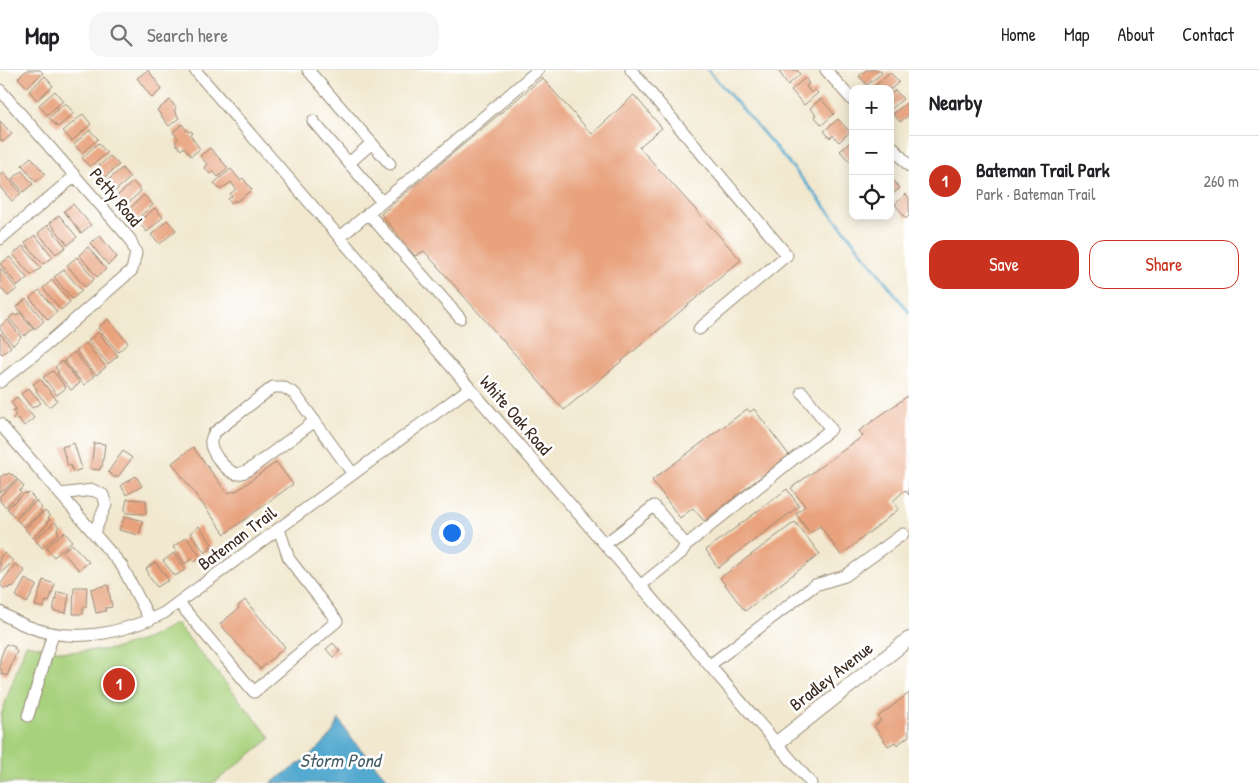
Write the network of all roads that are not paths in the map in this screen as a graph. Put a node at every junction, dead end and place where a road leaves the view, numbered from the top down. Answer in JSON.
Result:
{"nodes":[{"id":1,"x":195,"y":70,"type":"edge"},
{"id":2,"x":308,"y":70,"type":"edge"},
{"id":3,"x":538,"y":70,"type":"edge"},
{"id":4,"x":631,"y":70,"type":"edge"},
{"id":5,"x":826,"y":70,"type":"edge"},
{"id":6,"x":0,"y":90,"type":"edge"},
{"id":7,"x":849,"y":96,"type":"edge"},
{"id":8,"x":313,"y":121,"type":"dead end"},
{"id":9,"x":372,"y":143,"type":"junction"},
{"id":10,"x":894,"y":149,"type":"edge"},
{"id":11,"x":349,"y":163,"type":"junction"},
{"id":12,"x":390,"y":164,"type":"dead end"},
{"id":13,"x":909,"y":166,"type":"edge"},
{"id":14,"x":75,"y":176,"type":"junction"},
{"id":15,"x":382,"y":202,"type":"junction"},
{"id":16,"x":368,"y":213,"type":"junction"},
{"id":17,"x":340,"y":237,"type":"junction"},
{"id":18,"x":0,"y":239,"type":"edge"},
{"id":19,"x":460,"y":318,"type":"dead end"},
{"id":20,"x":699,"y":329,"type":"dead end"},
{"id":21,"x":0,"y":382,"type":"edge"},
{"id":22,"x":470,"y":388,"type":"junction"},
{"id":23,"x":802,"y":392,"type":"dead end"},
{"id":24,"x":315,"y":421,"type":"junction"},
{"id":25,"x":0,"y":424,"type":"edge"},
{"id":26,"x":353,"y":474,"type":"junction"},
{"id":27,"x":60,"y":494,"type":"junction"},
{"id":28,"x":279,"y":529,"type":"junction"},
{"id":29,"x":94,"y":533,"type":"junction"},
{"id":30,"x":903,"y":534,"type":"dead end"},
{"id":31,"x":605,"y":544,"type":"junction"},
{"id":32,"x":686,"y":545,"type":"junction"},
{"id":33,"x":640,"y":586,"type":"junction"},
{"id":34,"x":179,"y":603,"type":"junction"},
{"id":35,"x":0,"y":612,"type":"edge"},
{"id":36,"x":150,"y":620,"type":"junction"},
{"id":37,"x":53,"y":634,"type":"junction"},
{"id":38,"x":909,"y":639,"type":"edge"},
{"id":39,"x":710,"y":665,"type":"junction"},
{"id":40,"x":28,"y":716,"type":"dead end"},
{"id":41,"x":777,"y":743,"type":"junction"},
{"id":42,"x":811,"y":783,"type":"edge"}],
"edges":[{"from":1,"to":17,"type":"street","name":"White Oak Road"},
{"from":2,"to":9,"type":"street"},
{"from":3,"to":15,"type":"street"},
{"from":4,"to":20,"type":"street"},
{"from":5,"to":7,"type":"street"},
{"from":6,"to":14,"type":"street","name":"Petty Road"},
{"from":8,"to":11,"type":"street"},
{"from":9,"to":11,"type":"street"},
{"from":9,"to":12,"type":"street"},
{"from":10,"to":13,"type":"street"},
{"from":11,"to":15,"type":"street"},
{"from":14,"to":18,"type":"street"},
{"from":14,"to":21,"type":"street","name":"Petty Road"},
{"from":15,"to":16,"type":"street"},
{"from":16,"to":17,"type":"street"},
{"from":16,"to":19,"type":"street"},
{"from":17,"to":22,"type":"street","name":"White Oak Road"},
{"from":22,"to":26,"type":"street","name":"Bateman Trail"},
{"from":22,"to":31,"type":"street","name":"White Oak Road"},
{"from":23,"to":32,"type":"street"},
{"from":24,"to":24,"type":"street"},
{"from":24,"to":26,"type":"street"},
{"from":25,"to":27,"type":"street"},
{"from":26,"to":28,"type":"street","name":"Bateman Trail"},
{"from":27,"to":29,"type":"street"},
{"from":27,"to":29,"type":"street"},
{"from":28,"to":34,"type":"street","name":"Bateman Trail"},
{"from":28,"to":34,"type":"street"},
{"from":29,"to":36,"type":"street"},
{"from":30,"to":39,"type":"street"},
{"from":31,"to":32,"type":"street"},
{"from":31,"to":33,"type":"street","name":"White Oak Road"},
{"from":32,"to":33,"type":"street"},
{"from":33,"to":39,"type":"street","name":"White Oak Road"},
{"from":34,"to":36,"type":"street","name":"Bateman Trail"},
{"from":35,"to":37,"type":"street","name":"Bateman Trail"},
{"from":36,"to":37,"type":"street","name":"Bateman Trail"},
{"from":37,"to":40,"type":"street"},
{"from":38,"to":41,"type":"main road","name":"Bradley Avenue"},
{"from":39,"to":41,"type":"street","name":"White Oak Road"},
{"from":41,"to":42,"type":"street","name":"White Oak Road"}]}
